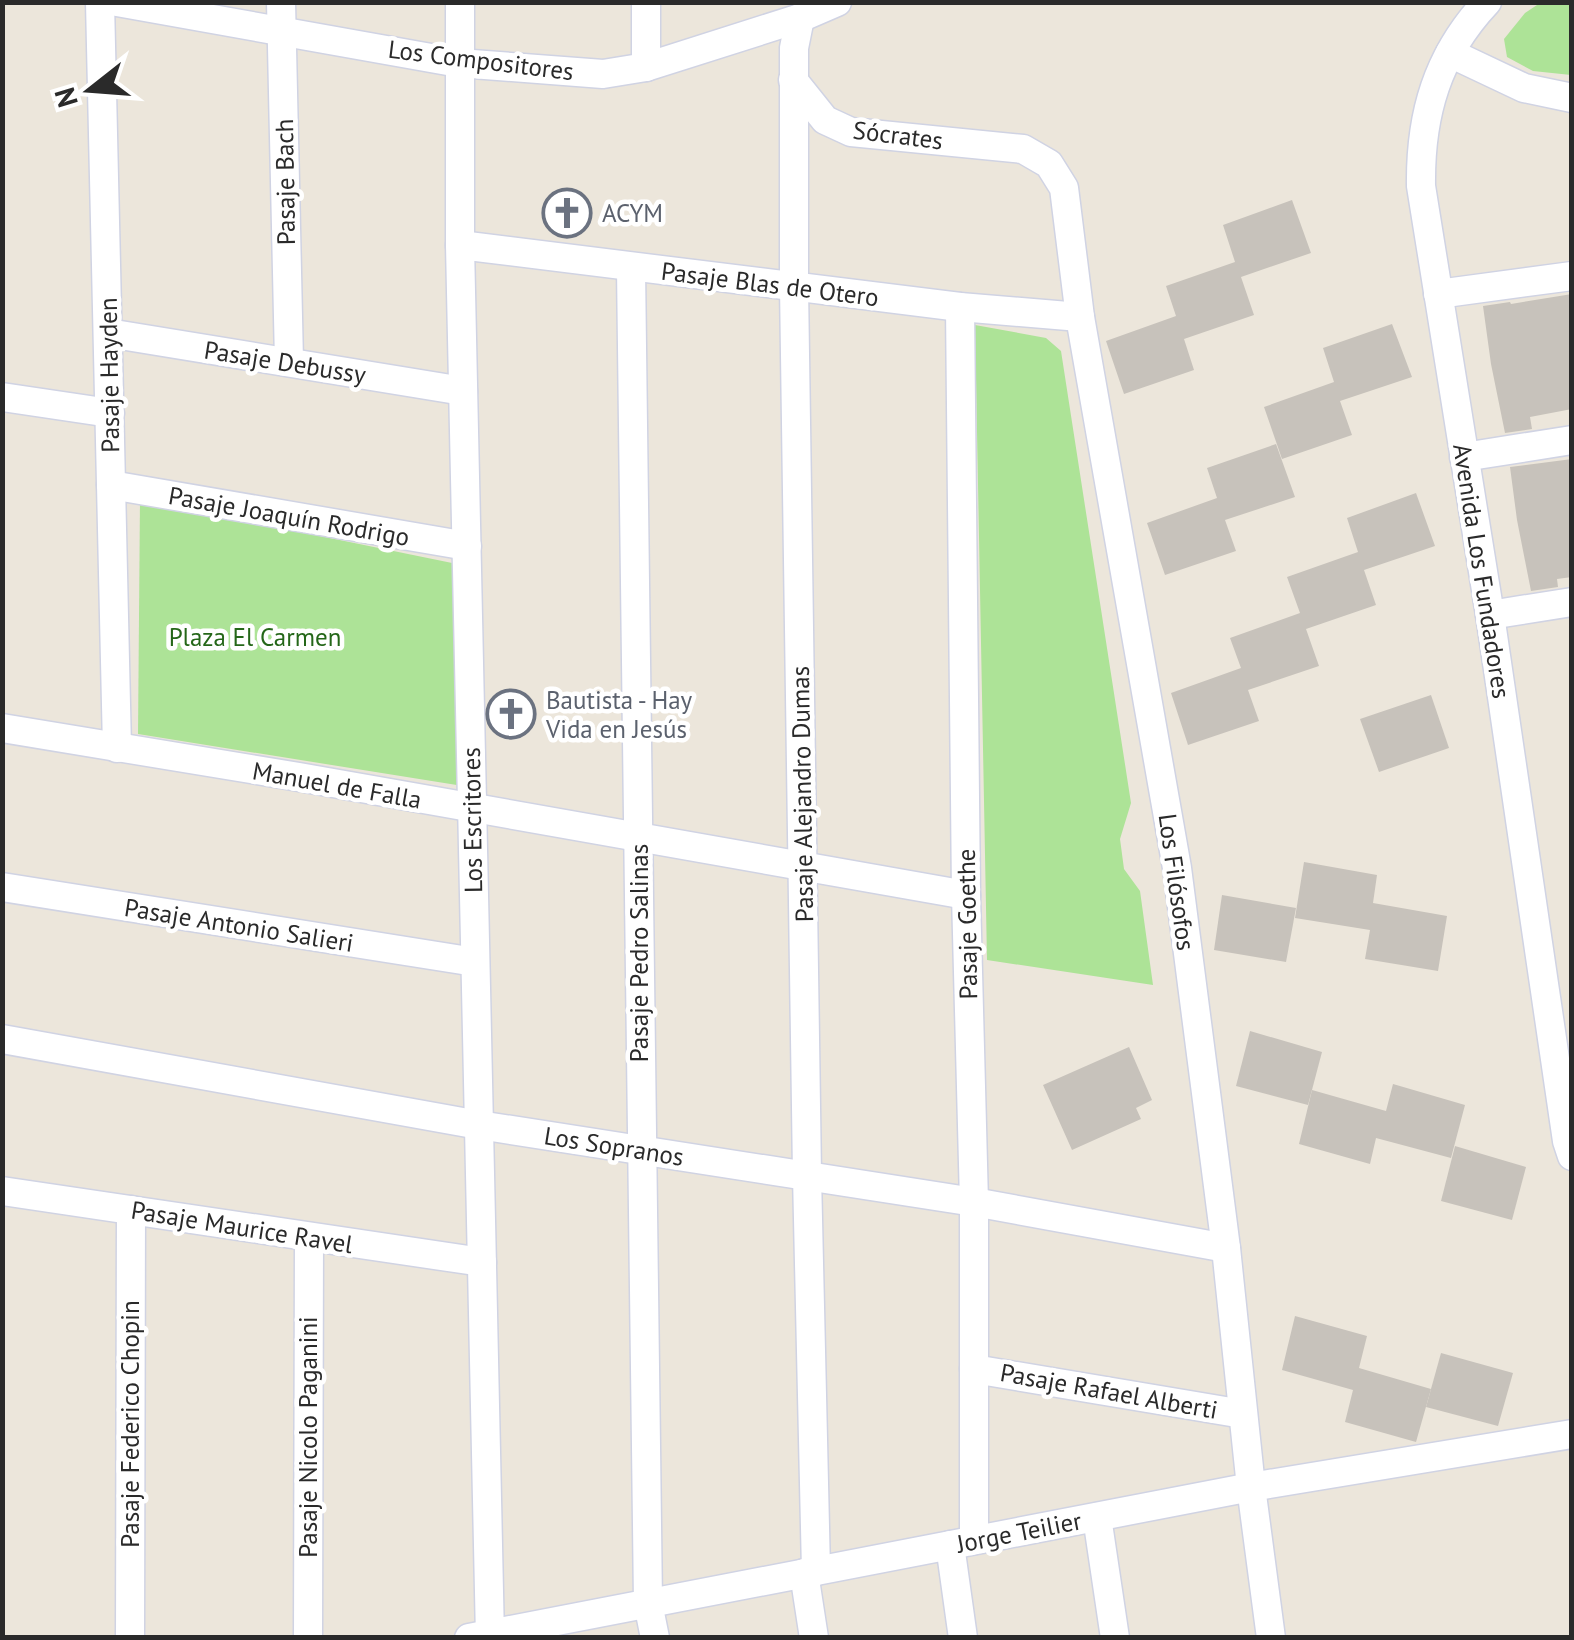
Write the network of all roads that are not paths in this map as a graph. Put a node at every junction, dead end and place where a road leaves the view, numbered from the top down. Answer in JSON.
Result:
{"nodes":[{"id":1,"x":100,"y":2,"type":"edge"},
{"id":2,"x":117,"y":2,"type":"edge"},
{"id":3,"x":280,"y":2,"type":"edge"},
{"id":4,"x":460,"y":2,"type":"edge"},
{"id":5,"x":646,"y":2,"type":"edge"},
{"id":6,"x":1488,"y":2,"type":"edge"},
{"id":7,"x":830,"y":4,"type":"edge"},
{"id":8,"x":800,"y":18,"type":"junction"},
{"id":9,"x":281,"y":32,"type":"junction"},
{"id":10,"x":1450,"y":54,"type":"junction"},
{"id":11,"x":459,"y":63,"type":"junction"},
{"id":12,"x":646,"y":67,"type":"junction"},
{"id":13,"x":793,"y":80,"type":"junction"},
{"id":14,"x":1572,"y":98,"type":"edge"},
{"id":15,"x":1023,"y":149,"type":"joint"},
{"id":16,"x":460,"y":245,"type":"junction"},
{"id":17,"x":631,"y":268,"type":"junction"},
{"id":18,"x":1572,"y":276,"type":"edge"},
{"id":19,"x":794,"y":286,"type":"junction"},
{"id":20,"x":1438,"y":294,"type":"junction"},
{"id":21,"x":960,"y":307,"type":"junction"},
{"id":22,"x":1080,"y":317,"type":"junction"},
{"id":23,"x":108,"y":333,"type":"junction"},
{"id":24,"x":289,"y":362,"type":"junction"},
{"id":25,"x":463,"y":391,"type":"junction"},
{"id":26,"x":2,"y":397,"type":"edge"},
{"id":27,"x":110,"y":413,"type":"junction"},
{"id":28,"x":1572,"y":440,"type":"edge"},
{"id":29,"x":1464,"y":457,"type":"junction"},
{"id":30,"x":112,"y":485,"type":"junction"},
{"id":31,"x":467,"y":546,"type":"junction"},
{"id":32,"x":1572,"y":602,"type":"edge"},
{"id":33,"x":1490,"y":614,"type":"junction"},
{"id":34,"x":2,"y":728,"type":"edge"},
{"id":35,"x":118,"y":748,"type":"junction"},
{"id":36,"x":472,"y":810,"type":"junction"},
{"id":37,"x":639,"y":838,"type":"junction"},
{"id":38,"x":803,"y":867,"type":"junction"},
{"id":39,"x":2,"y":887,"type":"edge"},
{"id":40,"x":966,"y":895,"type":"junction"},
{"id":41,"x":475,"y":962,"type":"junction"},
{"id":42,"x":2,"y":1038,"type":"edge"},
{"id":43,"x":479,"y":1125,"type":"junction"},
{"id":44,"x":640,"y":1150,"type":"junction"},
{"id":45,"x":1572,"y":1156,"type":"edge"},
{"id":46,"x":807,"y":1175,"type":"junction"},
{"id":47,"x":2,"y":1191,"type":"edge"},
{"id":48,"x":974,"y":1202,"type":"junction"},
{"id":49,"x":131,"y":1210,"type":"junction"},
{"id":50,"x":309,"y":1237,"type":"junction"},
{"id":51,"x":1226,"y":1248,"type":"junction"},
{"id":52,"x":482,"y":1262,"type":"junction"},
{"id":53,"x":974,"y":1368,"type":"junction"},
{"id":54,"x":1243,"y":1414,"type":"junction"},
{"id":55,"x":1572,"y":1434,"type":"edge"},
{"id":56,"x":1250,"y":1488,"type":"junction"},
{"id":57,"x":1098,"y":1517,"type":"junction"},
{"id":58,"x":962,"y":1543,"type":"junction"},
{"id":59,"x":810,"y":1572,"type":"junction"},
{"id":60,"x":648,"y":1603,"type":"junction"},
{"id":61,"x":483,"y":1636,"type":"edge"},
{"id":62,"x":130,"y":1638,"type":"edge"},
{"id":63,"x":308,"y":1638,"type":"edge"},
{"id":64,"x":654,"y":1638,"type":"edge"},
{"id":65,"x":814,"y":1638,"type":"edge"},
{"id":66,"x":963,"y":1638,"type":"edge"},
{"id":67,"x":1115,"y":1638,"type":"edge"},
{"id":68,"x":1271,"y":1638,"type":"edge"}],
"edges":[{"from":1,"to":23,"type":"street","name":"Pasaje Hayden"},
{"from":2,"to":9,"type":"street","name":"Los Compositores"},
{"from":3,"to":9,"type":"street","name":"Pasaje Bach"},
{"from":4,"to":11,"type":"street","name":"Los Escritores"},
{"from":5,"to":12,"type":"street"},
{"from":6,"to":10,"type":"street","name":"Avenida Los Fundadores"},
{"from":7,"to":8,"type":"street","name":"Los Compositores"},
{"from":8,"to":12,"type":"street","name":"Los Compositores"},
{"from":8,"to":13,"type":"street","name":"Pasaje Alejandro Dumas"},
{"from":9,"to":11,"type":"street","name":"Los Compositores"},
{"from":9,"to":24,"type":"street","name":"Pasaje Bach"},
{"from":10,"to":14,"type":"street"},
{"from":10,"to":20,"type":"street","name":"Avenida Los Fundadores"},
{"from":11,"to":12,"type":"street","name":"Los Compositores"},
{"from":11,"to":16,"type":"street","name":"Los Escritores"},
{"from":13,"to":15,"type":"street","name":"Sócrates"},
{"from":13,"to":19,"type":"street","name":"Pasaje Alejandro Dumas"},
{"from":15,"to":22,"type":"street","name":"Los Filósofos"},
{"from":16,"to":17,"type":"street","name":"Pasaje Blas de Otero"},
{"from":16,"to":25,"type":"street","name":"Los Escritores"},
{"from":17,"to":19,"type":"street","name":"Pasaje Blas de Otero"},
{"from":17,"to":37,"type":"street","name":"Pasaje Pedro Salinas"},
{"from":18,"to":20,"type":"street"},
{"from":19,"to":21,"type":"street","name":"Pasaje Blas de Otero"},
{"from":19,"to":38,"type":"street","name":"Pasaje Alejandro Dumas"},
{"from":20,"to":29,"type":"street","name":"Avenida Los Fundadores"},
{"from":21,"to":22,"type":"street","name":"Pasaje Blas de Otero"},
{"from":21,"to":40,"type":"street","name":"Pasaje Goethe"},
{"from":22,"to":51,"type":"street","name":"Los Filósofos"},
{"from":23,"to":24,"type":"street","name":"Pasaje Debussy"},
{"from":23,"to":27,"type":"street","name":"Pasaje Hayden"},
{"from":24,"to":25,"type":"street","name":"Pasaje Debussy"},
{"from":25,"to":31,"type":"street","name":"Los Escritores"},
{"from":26,"to":27,"type":"street"},
{"from":27,"to":30,"type":"street","name":"Pasaje Hayden"},
{"from":28,"to":29,"type":"street"},
{"from":29,"to":33,"type":"street","name":"Avenida Los Fundadores"},
{"from":30,"to":31,"type":"street","name":"Pasaje Joaquín Rodrigo"},
{"from":30,"to":35,"type":"street","name":"Pasaje Hayden"},
{"from":31,"to":36,"type":"street","name":"Los Escritores"},
{"from":32,"to":33,"type":"street"},
{"from":33,"to":45,"type":"street","name":"Avenida Los Fundadores"},
{"from":34,"to":35,"type":"street","name":"Manuel de Falla"},
{"from":35,"to":36,"type":"street","name":"Manuel de Falla"},
{"from":36,"to":37,"type":"street","name":"Manuel de Falla"},
{"from":36,"to":41,"type":"street","name":"Los Escritores"},
{"from":37,"to":38,"type":"street","name":"Manuel de Falla"},
{"from":37,"to":44,"type":"street","name":"Pasaje Pedro Salinas"},
{"from":38,"to":40,"type":"street","name":"Manuel de Falla"},
{"from":38,"to":46,"type":"street","name":"Pasaje Alejandro Dumas"},
{"from":39,"to":41,"type":"street","name":"Pasaje Antonio Salieri"},
{"from":40,"to":48,"type":"street","name":"Pasaje Goethe"},
{"from":41,"to":43,"type":"street","name":"Los Escritores"},
{"from":42,"to":43,"type":"street","name":"Los Sopranos"},
{"from":43,"to":44,"type":"street","name":"Los Sopranos"},
{"from":43,"to":52,"type":"street","name":"Los Escritores"},
{"from":44,"to":46,"type":"street","name":"Los Sopranos"},
{"from":44,"to":60,"type":"street","name":"Pasaje Pedro Salinas"},
{"from":46,"to":48,"type":"street","name":"Los Sopranos"},
{"from":46,"to":59,"type":"street","name":"Pasaje Alejandro Dumas"},
{"from":47,"to":49,"type":"street","name":"Pasaje Maurice Ravel"},
{"from":48,"to":51,"type":"street","name":"Los Sopranos"},
{"from":48,"to":53,"type":"street","name":"Pasaje Goethe"},
{"from":49,"to":50,"type":"street","name":"Pasaje Maurice Ravel"},
{"from":49,"to":62,"type":"street","name":"Pasaje Federico Chopin"},
{"from":50,"to":52,"type":"street","name":"Pasaje Maurice Ravel"},
{"from":50,"to":63,"type":"street","name":"Pasaje Nicolo Paganini"},
{"from":51,"to":54,"type":"street","name":"Los Filósofos"},
{"from":52,"to":61,"type":"street","name":"Los Escritores"},
{"from":53,"to":54,"type":"street","name":"Pasaje Rafael Alberti"},
{"from":53,"to":58,"type":"street","name":"Pasaje Goethe"},
{"from":54,"to":56,"type":"street","name":"Los Filósofos"},
{"from":55,"to":56,"type":"street","name":"Jorge Teilier"},
{"from":56,"to":57,"type":"street","name":"Jorge Teilier"},
{"from":56,"to":68,"type":"street","name":"Los Filósofos"},
{"from":57,"to":58,"type":"street","name":"Jorge Teilier"},
{"from":57,"to":67,"type":"street"},
{"from":58,"to":59,"type":"street","name":"Jorge Teilier"},
{"from":58,"to":66,"type":"street","name":"Pasaje Goethe"},
{"from":59,"to":60,"type":"street","name":"Jorge Teilier"},
{"from":59,"to":65,"type":"street","name":"Pasaje Alejandro Dumas"},
{"from":60,"to":61,"type":"street","name":"Jorge Teilier"},
{"from":60,"to":64,"type":"street","name":"Pasaje Pedro Salinas"}]}
